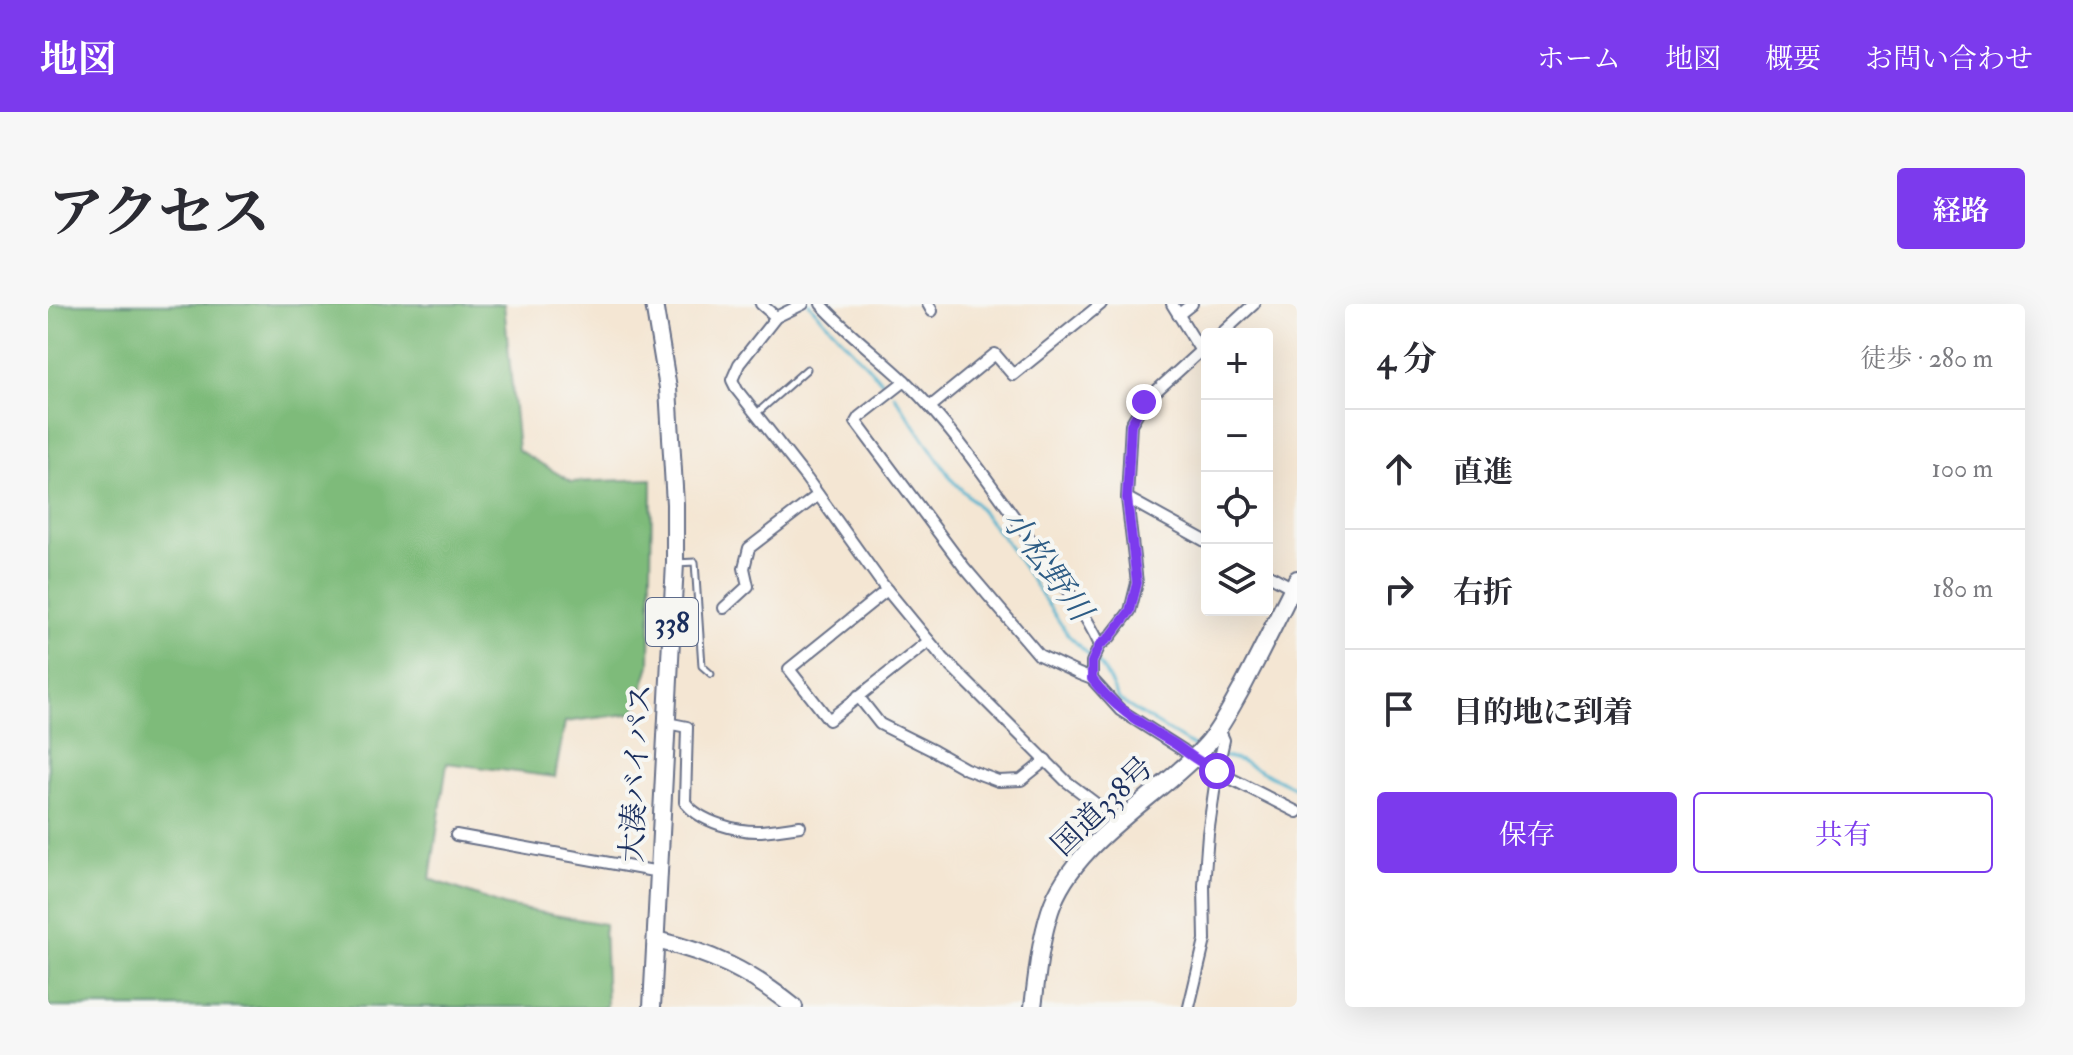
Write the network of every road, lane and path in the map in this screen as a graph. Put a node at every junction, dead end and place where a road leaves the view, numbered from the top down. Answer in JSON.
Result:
{"nodes":[{"id":1,"x":654,"y":304,"type":"edge"},
{"id":2,"x":761,"y":304,"type":"edge"},
{"id":3,"x":802,"y":304,"type":"edge"},
{"id":4,"x":821,"y":304,"type":"edge"},
{"id":5,"x":1101,"y":304,"type":"edge"},
{"id":6,"x":1172,"y":304,"type":"edge"},
{"id":7,"x":1192,"y":304,"type":"edge"},
{"id":8,"x":1254,"y":304,"type":"edge"},
{"id":9,"x":1178,"y":315,"type":"junction"},
{"id":10,"x":776,"y":317,"type":"junction"},
{"id":11,"x":1228,"y":328,"type":"edge"},
{"id":12,"x":1201,"y":344,"type":"edge"},
{"id":13,"x":1201,"y":351,"type":"edge"},
{"id":14,"x":807,"y":369,"type":"dead end"},
{"id":15,"x":905,"y":381,"type":"junction"},
{"id":16,"x":930,"y":407,"type":"junction"},
{"id":17,"x":755,"y":414,"type":"junction"},
{"id":18,"x":818,"y":495,"type":"junction"},
{"id":19,"x":1127,"y":498,"type":"junction"},
{"id":20,"x":1201,"y":539,"type":"edge"},
{"id":21,"x":675,"y":563,"type":"junction"},
{"id":22,"x":1273,"y":576,"type":"edge"},
{"id":23,"x":1295,"y":584,"type":"edge"},
{"id":24,"x":887,"y":590,"type":"junction"},
{"id":25,"x":724,"y":608,"type":"dead end"},
{"id":26,"x":929,"y":641,"type":"junction"},
{"id":27,"x":1096,"y":653,"type":"junction"},
{"id":28,"x":711,"y":674,"type":"dead end"},
{"id":29,"x":1092,"y":679,"type":"junction"},
{"id":30,"x":858,"y":696,"type":"junction"},
{"id":31,"x":667,"y":723,"type":"junction"},
{"id":32,"x":1209,"y":757,"type":"junction"},
{"id":33,"x":1046,"y":760,"type":"junction"},
{"id":34,"x":1297,"y":812,"type":"edge"},
{"id":35,"x":1119,"y":821,"type":"junction"},
{"id":36,"x":800,"y":826,"type":"dead end"},
{"id":37,"x":456,"y":835,"type":"dead end"},
{"id":38,"x":659,"y":872,"type":"junction"},
{"id":39,"x":656,"y":940,"type":"junction"},
{"id":40,"x":652,"y":1007,"type":"edge"},
{"id":41,"x":794,"y":1007,"type":"edge"},
{"id":42,"x":1033,"y":1007,"type":"edge"},
{"id":43,"x":1189,"y":1007,"type":"edge"}],
"edges":[{"from":1,"to":21,"type":"highway","name":"大湊バイパス","number":"338"},
{"from":2,"to":10,"type":"street"},
{"from":3,"to":10,"type":"street"},
{"from":4,"to":15,"type":"street"},
{"from":5,"to":16,"type":"street"},
{"from":6,"to":9,"type":"street"},
{"from":7,"to":9,"type":"street"},
{"from":8,"to":11,"type":"street"},
{"from":9,"to":12,"type":"street"},
{"from":10,"to":17,"type":"street"},
{"from":13,"to":19,"type":"street"},
{"from":14,"to":17,"type":"lane"},
{"from":15,"to":16,"type":"street"},
{"from":15,"to":29,"type":"street"},
{"from":16,"to":27,"type":"street"},
{"from":17,"to":18,"type":"street"},
{"from":18,"to":24,"type":"street"},
{"from":18,"to":25,"type":"street"},
{"from":19,"to":20,"type":"street"},
{"from":19,"to":27,"type":"street"},
{"from":21,"to":28,"type":"lane"},
{"from":21,"to":31,"type":"highway","name":"大湊バイパス","number":"338"},
{"from":22,"to":23,"type":"street"},
{"from":23,"to":32,"type":"highway","name":"国道338号"},
{"from":24,"to":26,"type":"street"},
{"from":24,"to":30,"type":"street"},
{"from":26,"to":30,"type":"street"},
{"from":26,"to":33,"type":"street"},
{"from":27,"to":29,"type":"street"},
{"from":29,"to":32,"type":"street"},
{"from":30,"to":33,"type":"street"},
{"from":31,"to":36,"type":"street"},
{"from":31,"to":38,"type":"highway","name":"大湊バイパス","number":"338"},
{"from":32,"to":34,"type":"street"},
{"from":32,"to":35,"type":"highway","name":"国道338号"},
{"from":32,"to":43,"type":"street"},
{"from":33,"to":35,"type":"street"},
{"from":35,"to":42,"type":"highway","name":"国道338号"},
{"from":37,"to":38,"type":"street"},
{"from":38,"to":39,"type":"highway","name":"大湊バイパス","number":"338"},
{"from":39,"to":40,"type":"highway","name":"大湊バイパス","number":"338"},
{"from":39,"to":41,"type":"highway"}]}
